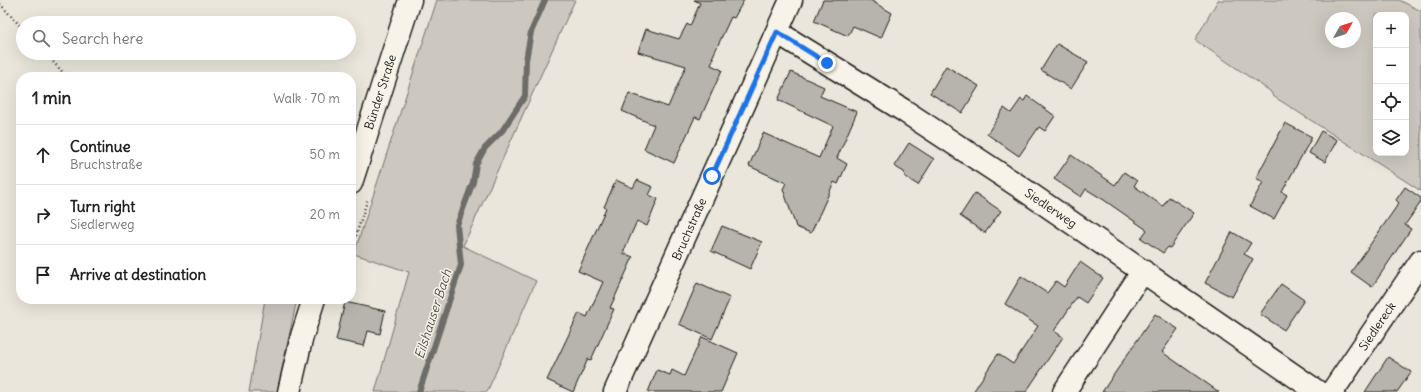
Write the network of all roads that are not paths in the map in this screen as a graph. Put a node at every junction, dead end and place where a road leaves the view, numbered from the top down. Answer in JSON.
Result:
{"nodes":[{"id":1,"x":410,"y":0,"type":"edge"},
{"id":2,"x":791,"y":0,"type":"edge"},
{"id":3,"x":777,"y":32,"type":"junction"},
{"id":4,"x":356,"y":167,"type":"edge"},
{"id":5,"x":1421,"y":261,"type":"edge"},
{"id":6,"x":1143,"y":271,"type":"junction"},
{"id":7,"x":312,"y":304,"type":"edge"},
{"id":8,"x":290,"y":392,"type":"edge"},
{"id":9,"x":615,"y":392,"type":"edge"},
{"id":10,"x":1064,"y":392,"type":"edge"},
{"id":11,"x":1318,"y":392,"type":"edge"},
{"id":12,"x":1332,"y":392,"type":"edge"}],
"edges":[{"from":1,"to":4,"type":"street","name":"Bünder Straße"},
{"from":2,"to":3,"type":"street","name":"Bruchstraße"},
{"from":3,"to":6,"type":"street","name":"Siedlerweg"},
{"from":3,"to":9,"type":"street","name":"Bruchstraße"},
{"from":5,"to":12,"type":"street","name":"Siedlereck"},
{"from":6,"to":10,"type":"street"},
{"from":6,"to":11,"type":"street","name":"Siedlerweg"},
{"from":7,"to":8,"type":"street"}]}
